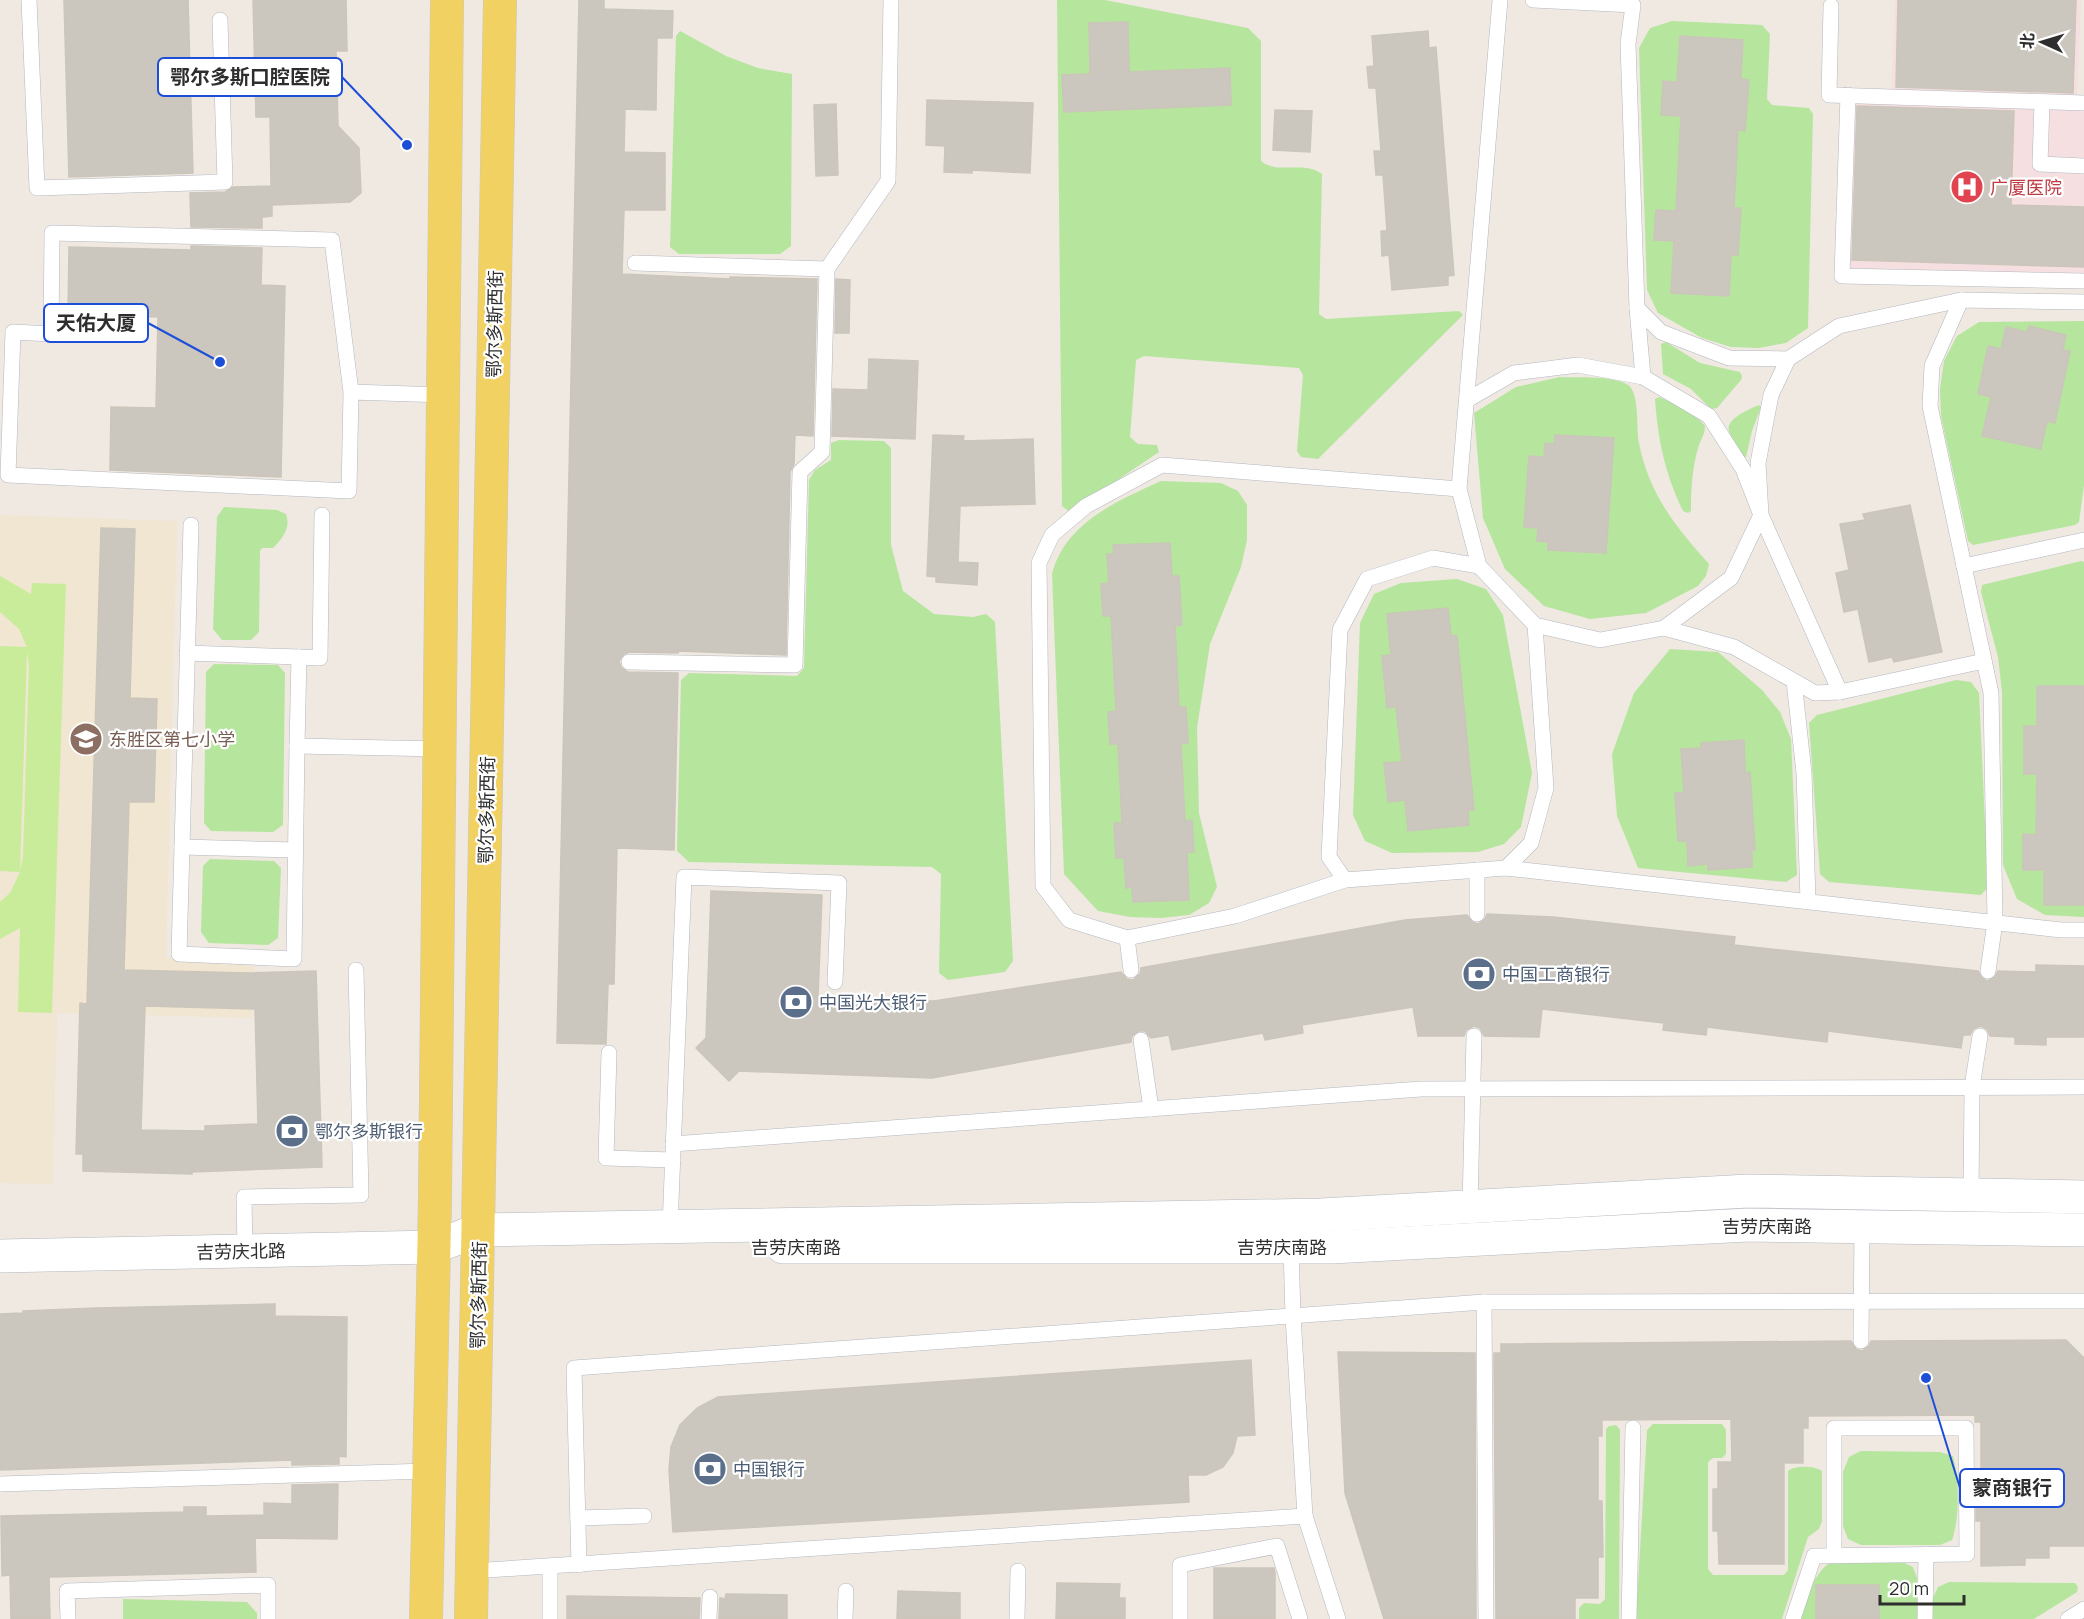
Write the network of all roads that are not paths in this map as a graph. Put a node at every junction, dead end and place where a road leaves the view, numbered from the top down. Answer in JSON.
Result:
{"nodes":[{"id":1,"x":29,"y":0,"type":"edge"},
{"id":2,"x":447,"y":0,"type":"edge"},
{"id":3,"x":500,"y":0,"type":"edge"},
{"id":4,"x":891,"y":0,"type":"edge"},
{"id":5,"x":1500,"y":0,"type":"edge"},
{"id":6,"x":1533,"y":0,"type":"edge"},
{"id":7,"x":1831,"y":6,"type":"dead end"},
{"id":8,"x":220,"y":20,"type":"dead end"},
{"id":9,"x":1848,"y":95,"type":"junction"},
{"id":10,"x":2042,"y":102,"type":"junction"},
{"id":11,"x":2084,"y":103,"type":"edge"},
{"id":12,"x":2084,"y":166,"type":"edge"},
{"id":13,"x":635,"y":263,"type":"dead end"},
{"id":14,"x":827,"y":269,"type":"junction"},
{"id":15,"x":2084,"y":281,"type":"edge"},
{"id":16,"x":1961,"y":300,"type":"junction"},
{"id":17,"x":2084,"y":302,"type":"edge"},
{"id":18,"x":1637,"y":308,"type":"junction"},
{"id":19,"x":1788,"y":358,"type":"junction"},
{"id":20,"x":1643,"y":377,"type":"junction"},
{"id":21,"x":351,"y":392,"type":"junction"},
{"id":22,"x":443,"y":395,"type":"junction"},
{"id":23,"x":1467,"y":400,"type":"junction"},
{"id":24,"x":1460,"y":489,"type":"junction"},
{"id":25,"x":322,"y":515,"type":"dead end"},
{"id":26,"x":1761,"y":515,"type":"junction"},
{"id":27,"x":191,"y":525,"type":"dead end"},
{"id":28,"x":2084,"y":540,"type":"edge"},
{"id":29,"x":1479,"y":566,"type":"junction"},
{"id":30,"x":1964,"y":566,"type":"junction"},
{"id":31,"x":1536,"y":626,"type":"junction"},
{"id":32,"x":1664,"y":628,"type":"junction"},
{"id":33,"x":187,"y":653,"type":"junction"},
{"id":34,"x":299,"y":657,"type":"junction"},
{"id":35,"x":1984,"y":661,"type":"junction"},
{"id":36,"x":629,"y":662,"type":"dead end"},
{"id":37,"x":1794,"y":681,"type":"junction"},
{"id":38,"x":1840,"y":692,"type":"junction"},
{"id":39,"x":297,"y":746,"type":"junction"},
{"id":40,"x":440,"y":749,"type":"junction"},
{"id":41,"x":182,"y":848,"type":"junction"},
{"id":42,"x":296,"y":850,"type":"junction"},
{"id":43,"x":1506,"y":868,"type":"junction"},
{"id":44,"x":1477,"y":870,"type":"junction"},
{"id":45,"x":1345,"y":880,"type":"junction"},
{"id":46,"x":1809,"y":901,"type":"junction"},
{"id":47,"x":1477,"y":914,"type":"dead end"},
{"id":48,"x":1995,"y":922,"type":"junction"},
{"id":49,"x":2084,"y":930,"type":"edge"},
{"id":50,"x":1127,"y":938,"type":"junction"},
{"id":51,"x":356,"y":970,"type":"dead end"},
{"id":52,"x":1131,"y":970,"type":"dead end"},
{"id":53,"x":1988,"y":971,"type":"dead end"},
{"id":54,"x":835,"y":982,"type":"dead end"},
{"id":55,"x":1474,"y":1036,"type":"dead end"},
{"id":56,"x":1980,"y":1036,"type":"dead end"},
{"id":57,"x":1141,"y":1040,"type":"dead end"},
{"id":58,"x":609,"y":1053,"type":"dead end"},
{"id":59,"x":2084,"y":1086,"type":"edge"},
{"id":60,"x":1972,"y":1087,"type":"junction"},
{"id":61,"x":1473,"y":1089,"type":"junction"},
{"id":62,"x":1151,"y":1109,"type":"junction"},
{"id":63,"x":673,"y":1144,"type":"junction"},
{"id":64,"x":673,"y":1160,"type":"junction"},
{"id":65,"x":1971,"y":1196,"type":"junction"},
{"id":66,"x":2084,"y":1197,"type":"edge"},
{"id":67,"x":1470,"y":1207,"type":"junction"},
{"id":68,"x":1862,"y":1226,"type":"junction"},
{"id":69,"x":670,"y":1227,"type":"junction"},
{"id":70,"x":2084,"y":1230,"type":"edge"},
{"id":71,"x":479,"y":1238,"type":"junction"},
{"id":72,"x":434,"y":1247,"type":"junction"},
{"id":73,"x":1291,"y":1247,"type":"junction"},
{"id":74,"x":246,"y":1250,"type":"junction"},
{"id":75,"x":0,"y":1256,"type":"edge"},
{"id":76,"x":2084,"y":1301,"type":"edge"},
{"id":77,"x":1484,"y":1302,"type":"junction"},
{"id":78,"x":1862,"y":1302,"type":"junction"},
{"id":79,"x":1293,"y":1317,"type":"junction"},
{"id":80,"x":1862,"y":1341,"type":"dead end"},
{"id":81,"x":1633,"y":1428,"type":"dead end"},
{"id":82,"x":429,"y":1471,"type":"junction"},
{"id":83,"x":0,"y":1484,"type":"edge"},
{"id":84,"x":644,"y":1516,"type":"dead end"},
{"id":85,"x":1305,"y":1516,"type":"junction"},
{"id":86,"x":578,"y":1518,"type":"junction"},
{"id":87,"x":1926,"y":1554,"type":"junction"},
{"id":88,"x":1834,"y":1555,"type":"junction"},
{"id":89,"x":579,"y":1564,"type":"junction"},
{"id":90,"x":550,"y":1566,"type":"junction"},
{"id":91,"x":472,"y":1571,"type":"junction"},
{"id":92,"x":1018,"y":1571,"type":"dead end"},
{"id":93,"x":846,"y":1592,"type":"dead end"},
{"id":94,"x":710,"y":1597,"type":"dead end"},
{"id":95,"x":2084,"y":1609,"type":"edge"},
{"id":96,"x":68,"y":1619,"type":"edge"},
{"id":97,"x":268,"y":1619,"type":"edge"},
{"id":98,"x":426,"y":1619,"type":"edge"},
{"id":99,"x":471,"y":1619,"type":"edge"},
{"id":100,"x":550,"y":1619,"type":"edge"},
{"id":101,"x":709,"y":1619,"type":"edge"},
{"id":102,"x":845,"y":1619,"type":"edge"},
{"id":103,"x":1017,"y":1619,"type":"edge"},
{"id":104,"x":1180,"y":1619,"type":"edge"},
{"id":105,"x":1300,"y":1619,"type":"edge"},
{"id":106,"x":1338,"y":1619,"type":"edge"},
{"id":107,"x":1486,"y":1619,"type":"edge"},
{"id":108,"x":1629,"y":1619,"type":"edge"},
{"id":109,"x":1793,"y":1619,"type":"edge"},
{"id":110,"x":1925,"y":1619,"type":"edge"},
{"id":111,"x":2068,"y":1619,"type":"edge"}],
"edges":[{"from":1,"to":8,"type":"lane"},
{"from":2,"to":22,"type":"main road"},
{"from":3,"to":71,"type":"main road","name":"鄂尔多斯西街"},
{"from":4,"to":14,"type":"lane"},
{"from":5,"to":23,"type":"lane"},
{"from":6,"to":18,"type":"lane"},
{"from":7,"to":9,"type":"lane"},
{"from":9,"to":10,"type":"lane"},
{"from":9,"to":15,"type":"lane"},
{"from":10,"to":11,"type":"lane"},
{"from":10,"to":12,"type":"lane"},
{"from":13,"to":14,"type":"lane"},
{"from":14,"to":36,"type":"lane"},
{"from":16,"to":17,"type":"lane"},
{"from":16,"to":19,"type":"lane"},
{"from":16,"to":30,"type":"lane"},
{"from":18,"to":19,"type":"lane"},
{"from":18,"to":20,"type":"lane"},
{"from":19,"to":26,"type":"lane"},
{"from":20,"to":23,"type":"lane"},
{"from":20,"to":26,"type":"lane"},
{"from":21,"to":21,"type":"lane"},
{"from":21,"to":22,"type":"lane"},
{"from":22,"to":40,"type":"main road"},
{"from":23,"to":24,"type":"lane"},
{"from":24,"to":29,"type":"lane"},
{"from":24,"to":50,"type":"lane"},
{"from":25,"to":34,"type":"lane"},
{"from":26,"to":32,"type":"lane"},
{"from":26,"to":38,"type":"lane"},
{"from":27,"to":33,"type":"lane"},
{"from":28,"to":30,"type":"lane"},
{"from":29,"to":31,"type":"lane"},
{"from":29,"to":45,"type":"lane"},
{"from":30,"to":35,"type":"lane"},
{"from":31,"to":32,"type":"lane"},
{"from":31,"to":43,"type":"lane"},
{"from":32,"to":37,"type":"lane"},
{"from":33,"to":34,"type":"lane"},
{"from":33,"to":41,"type":"lane"},
{"from":34,"to":39,"type":"lane"},
{"from":35,"to":38,"type":"lane"},
{"from":35,"to":48,"type":"lane"},
{"from":37,"to":38,"type":"lane"},
{"from":37,"to":46,"type":"lane"},
{"from":39,"to":40,"type":"lane"},
{"from":39,"to":42,"type":"lane"},
{"from":40,"to":72,"type":"main road"},
{"from":41,"to":42,"type":"lane"},
{"from":41,"to":42,"type":"lane"},
{"from":43,"to":44,"type":"lane"},
{"from":43,"to":46,"type":"lane"},
{"from":44,"to":45,"type":"lane"},
{"from":44,"to":47,"type":"lane"},
{"from":45,"to":50,"type":"lane"},
{"from":46,"to":48,"type":"lane"},
{"from":48,"to":49,"type":"lane"},
{"from":48,"to":53,"type":"lane"},
{"from":50,"to":52,"type":"lane"},
{"from":51,"to":74,"type":"lane"},
{"from":54,"to":63,"type":"lane"},
{"from":55,"to":61,"type":"lane"},
{"from":56,"to":60,"type":"lane"},
{"from":57,"to":62,"type":"lane"},
{"from":58,"to":64,"type":"lane"},
{"from":59,"to":60,"type":"lane"},
{"from":60,"to":61,"type":"lane"},
{"from":60,"to":65,"type":"lane"},
{"from":61,"to":62,"type":"lane"},
{"from":61,"to":67,"type":"lane"},
{"from":62,"to":63,"type":"lane"},
{"from":63,"to":64,"type":"lane"},
{"from":64,"to":69,"type":"lane"},
{"from":65,"to":66,"type":"main road","name":"吉劳庆南路"},
{"from":65,"to":67,"type":"main road","name":"吉劳庆南路"},
{"from":67,"to":69,"type":"main road","name":"吉劳庆南路"},
{"from":68,"to":70,"type":"main road","name":"吉劳庆南路"},
{"from":68,"to":73,"type":"main road","name":"吉劳庆南路"},
{"from":68,"to":78,"type":"lane"},
{"from":69,"to":71,"type":"main road","name":"吉劳庆南路"},
{"from":71,"to":72,"type":"main road","name":"吉劳庆北路"},
{"from":71,"to":73,"type":"main road","name":"吉劳庆南路"},
{"from":71,"to":91,"type":"main road","name":"鄂尔多斯西街"},
{"from":72,"to":74,"type":"main road","name":"吉劳庆北路"},
{"from":72,"to":82,"type":"main road"},
{"from":73,"to":79,"type":"lane"},
{"from":74,"to":75,"type":"main road","name":"吉劳庆北路"},
{"from":76,"to":78,"type":"lane"},
{"from":77,"to":78,"type":"lane"},
{"from":77,"to":79,"type":"lane"},
{"from":77,"to":107,"type":"lane"},
{"from":78,"to":80,"type":"lane"},
{"from":79,"to":85,"type":"lane"},
{"from":79,"to":86,"type":"lane"},
{"from":81,"to":108,"type":"lane"},
{"from":82,"to":83,"type":"lane"},
{"from":82,"to":98,"type":"main road"},
{"from":84,"to":86,"type":"lane"},
{"from":85,"to":89,"type":"lane"},
{"from":85,"to":106,"type":"lane"},
{"from":86,"to":89,"type":"lane"},
{"from":87,"to":88,"type":"lane"},
{"from":87,"to":88,"type":"lane"},
{"from":87,"to":110,"type":"lane"},
{"from":88,"to":109,"type":"lane"},
{"from":89,"to":90,"type":"lane"},
{"from":90,"to":91,"type":"lane"},
{"from":90,"to":100,"type":"lane"},
{"from":91,"to":99,"type":"main road","name":"鄂尔多斯西街"},
{"from":92,"to":103,"type":"lane"},
{"from":93,"to":102,"type":"lane"},
{"from":94,"to":101,"type":"lane"},
{"from":95,"to":111,"type":"lane"},
{"from":96,"to":97,"type":"lane"},
{"from":104,"to":105,"type":"lane"}]}
